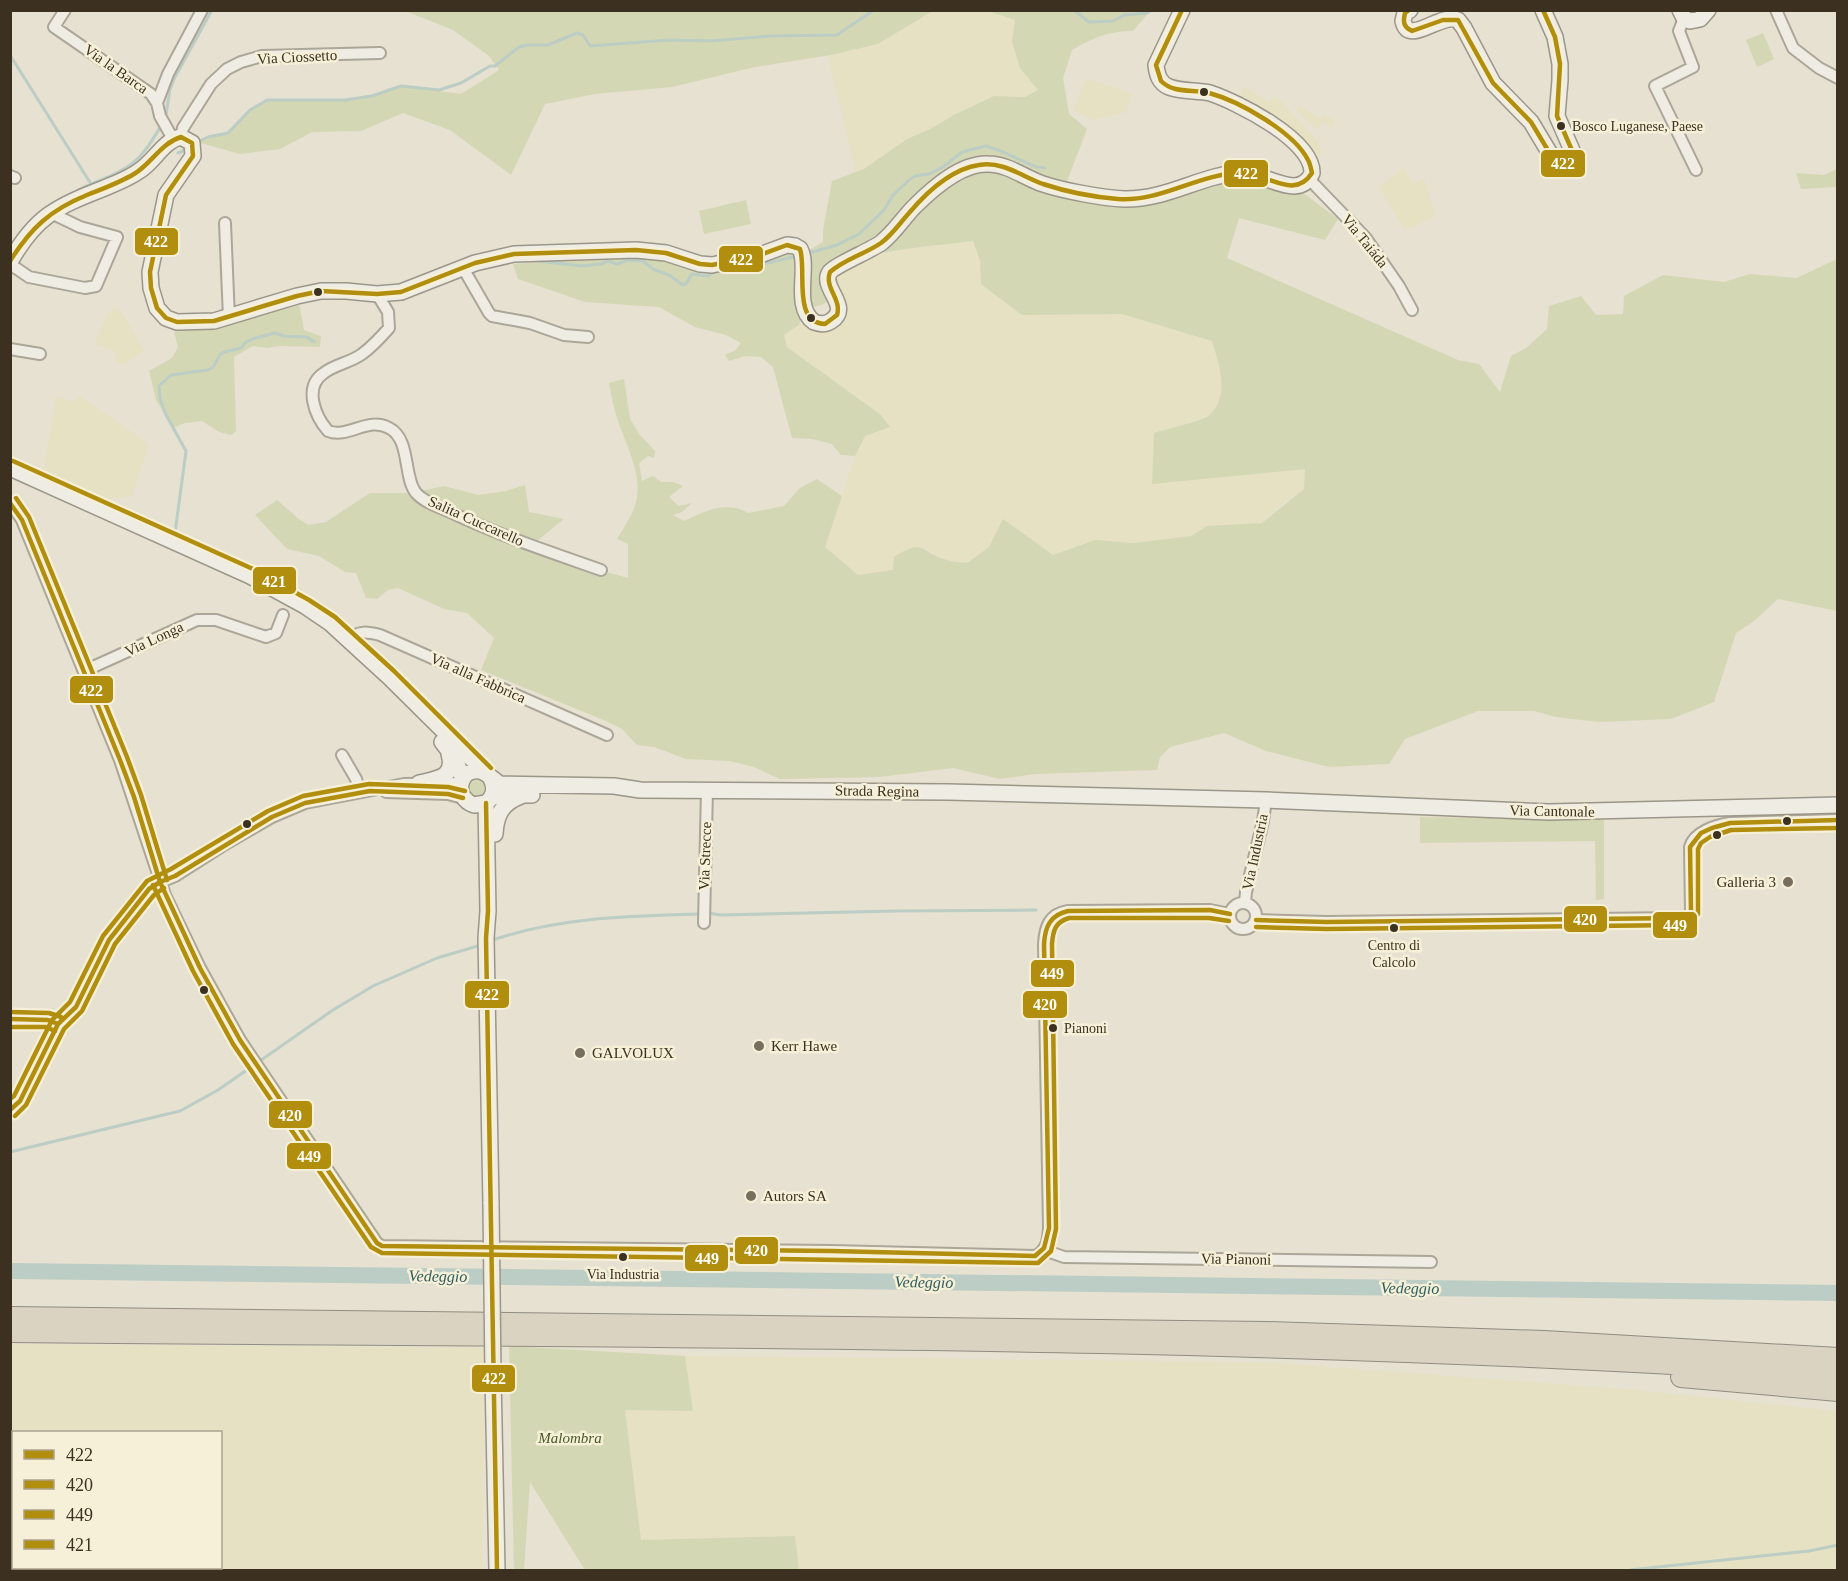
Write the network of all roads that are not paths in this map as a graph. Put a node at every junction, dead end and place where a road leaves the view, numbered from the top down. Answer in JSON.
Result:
{"nodes":[{"id":1,"x":65,"y":10,"type":"edge"},
{"id":2,"x":202,"y":10,"type":"edge"},
{"id":3,"x":1182,"y":10,"type":"edge"},
{"id":4,"x":1410,"y":10,"type":"edge"},
{"id":5,"x":1543,"y":10,"type":"edge"},
{"id":6,"x":1708,"y":10,"type":"edge"},
{"id":7,"x":1776,"y":10,"type":"edge"},
{"id":8,"x":1682,"y":14,"type":"edge"},
{"id":9,"x":380,"y":53,"type":"dead end"},
{"id":10,"x":1838,"y":78,"type":"edge"},
{"id":11,"x":157,"y":103,"type":"junction"},
{"id":12,"x":177,"y":138,"type":"junction"},
{"id":13,"x":1696,"y":170,"type":"dead end"},
{"id":14,"x":1309,"y":179,"type":"junction"},
{"id":15,"x":51,"y":213,"type":"junction"},
{"id":16,"x":225,"y":223,"type":"dead end"},
{"id":17,"x":10,"y":263,"type":"edge"},
{"id":18,"x":463,"y":268,"type":"junction"},
{"id":19,"x":377,"y":294,"type":"junction"},
{"id":20,"x":1412,"y":310,"type":"dead end"},
{"id":21,"x":229,"y":318,"type":"junction"},
{"id":22,"x":588,"y":337,"type":"dead end"},
{"id":23,"x":10,"y":349,"type":"edge"},
{"id":24,"x":40,"y":354,"type":"dead end"},
{"id":25,"x":10,"y":468,"type":"edge"},
{"id":26,"x":10,"y":502,"type":"edge"},
{"id":27,"x":601,"y":570,"type":"dead end"},
{"id":28,"x":283,"y":615,"type":"dead end"},
{"id":29,"x":349,"y":640,"type":"junction"},
{"id":30,"x":362,"y":653,"type":"junction"},
{"id":31,"x":84,"y":671,"type":"junction"},
{"id":32,"x":389,"y":677,"type":"junction"},
{"id":33,"x":607,"y":735,"type":"dead end"},
{"id":34,"x":445,"y":746,"type":"junction"},
{"id":35,"x":342,"y":755,"type":"dead end"},
{"id":36,"x":488,"y":775,"type":"junction"},
{"id":37,"x":419,"y":783,"type":"junction"},
{"id":38,"x":577,"y":785,"type":"junction"},
{"id":39,"x":707,"y":789,"type":"junction"},
{"id":40,"x":640,"y":790,"type":"junction"},
{"id":41,"x":365,"y":792,"type":"junction"},
{"id":42,"x":473,"y":794,"type":"junction"},
{"id":43,"x":530,"y":795,"type":"junction"},
{"id":44,"x":1266,"y":800,"type":"junction"},
{"id":45,"x":1838,"y":805,"type":"edge"},
{"id":46,"x":1838,"y":820,"type":"edge"},
{"id":47,"x":160,"y":882,"type":"junction"},
{"id":48,"x":1245,"y":903,"type":"junction"},
{"id":49,"x":488,"y":909,"type":"junction"},
{"id":50,"x":1230,"y":914,"type":"junction"},
{"id":51,"x":1256,"y":920,"type":"junction"},
{"id":52,"x":704,"y":923,"type":"dead end"},
{"id":53,"x":486,"y":943,"type":"junction"},
{"id":54,"x":1044,"y":1250,"type":"junction"},
{"id":55,"x":1431,"y":1262,"type":"dead end"},
{"id":56,"x":10,"y":1317,"type":"edge"},
{"id":57,"x":10,"y":1332,"type":"edge"},
{"id":58,"x":1838,"y":1351,"type":"edge"},
{"id":59,"x":1479,"y":1354,"type":"junction"},
{"id":60,"x":1776,"y":1354,"type":"junction"},
{"id":61,"x":1838,"y":1358,"type":"edge"},
{"id":62,"x":1838,"y":1374,"type":"edge"},
{"id":63,"x":1838,"y":1391,"type":"edge"},
{"id":64,"x":497,"y":1570,"type":"edge"}],
"edges":[{"from":1,"to":11,"type":"street","name":"Via la Barca"},
{"from":2,"to":11,"type":"street"},
{"from":3,"to":14,"type":"main road"},
{"from":4,"to":5,"type":"main road"},
{"from":6,"to":8,"type":"main road"},
{"from":7,"to":10,"type":"street"},
{"from":8,"to":13,"type":"street"},
{"from":9,"to":12,"type":"street","name":"Via Ciossetto"},
{"from":11,"to":12,"type":"street","name":"Via la Barca"},
{"from":12,"to":15,"type":"main road"},
{"from":12,"to":21,"type":"main road"},
{"from":14,"to":18,"type":"main road"},
{"from":14,"to":20,"type":"street","name":"Via Taiáda"},
{"from":15,"to":17,"type":"main road"},
{"from":15,"to":17,"type":"street"},
{"from":16,"to":21,"type":"street"},
{"from":18,"to":19,"type":"main road"},
{"from":18,"to":22,"type":"street"},
{"from":19,"to":21,"type":"main road"},
{"from":19,"to":27,"type":"street","name":"Salita Cuccarello"},
{"from":23,"to":24,"type":"street"},
{"from":25,"to":29,"type":"main road"},
{"from":26,"to":31,"type":"street"},
{"from":28,"to":31,"type":"street","name":"Via Longa"},
{"from":29,"to":30,"type":"main road"},
{"from":29,"to":33,"type":"street","name":"Via alla Fabbrica"},
{"from":30,"to":32,"type":"main road"},
{"from":30,"to":34,"type":"main road"},
{"from":31,"to":47,"type":"street"},
{"from":32,"to":36,"type":"main road"},
{"from":32,"to":38,"type":"main road"},
{"from":34,"to":37,"type":"main road"},
{"from":34,"to":42,"type":"main road"},
{"from":35,"to":41,"type":"street"},
{"from":36,"to":38,"type":"main road","name":"Strada Regina"},
{"from":36,"to":42,"type":"main road"},
{"from":36,"to":42,"type":"main road"},
{"from":37,"to":41,"type":"street"},
{"from":37,"to":42,"type":"street"},
{"from":38,"to":40,"type":"main road","name":"Strada Regina"},
{"from":39,"to":40,"type":"main road","name":"Strada Regina"},
{"from":39,"to":44,"type":"main road","name":"Strada Regina"},
{"from":39,"to":52,"type":"street","name":"Via Strecce"},
{"from":40,"to":43,"type":"main road"},
{"from":41,"to":42,"type":"street"},
{"from":41,"to":47,"type":"street"},
{"from":42,"to":43,"type":"main road"},
{"from":42,"to":49,"type":"main road"},
{"from":42,"to":53,"type":"main road"},
{"from":43,"to":49,"type":"main road"},
{"from":44,"to":45,"type":"main road","name":"Via Cantonale"},
{"from":44,"to":48,"type":"street","name":"Via Industria"},
{"from":46,"to":51,"type":"street"},
{"from":47,"to":54,"type":"street"},
{"from":48,"to":50,"type":"street"},
{"from":48,"to":51,"type":"street"},
{"from":49,"to":53,"type":"main road"},
{"from":50,"to":51,"type":"street"},
{"from":50,"to":54,"type":"street"},
{"from":53,"to":64,"type":"main road","bridge":true},
{"from":54,"to":55,"type":"street","name":"Via Pianoni"},
{"from":56,"to":60,"type":"highway"},
{"from":57,"to":59,"type":"highway"},
{"from":58,"to":60,"type":"highway"},
{"from":59,"to":62,"type":"highway"},
{"from":59,"to":63,"type":"highway"},
{"from":60,"to":61,"type":"highway"}]}
